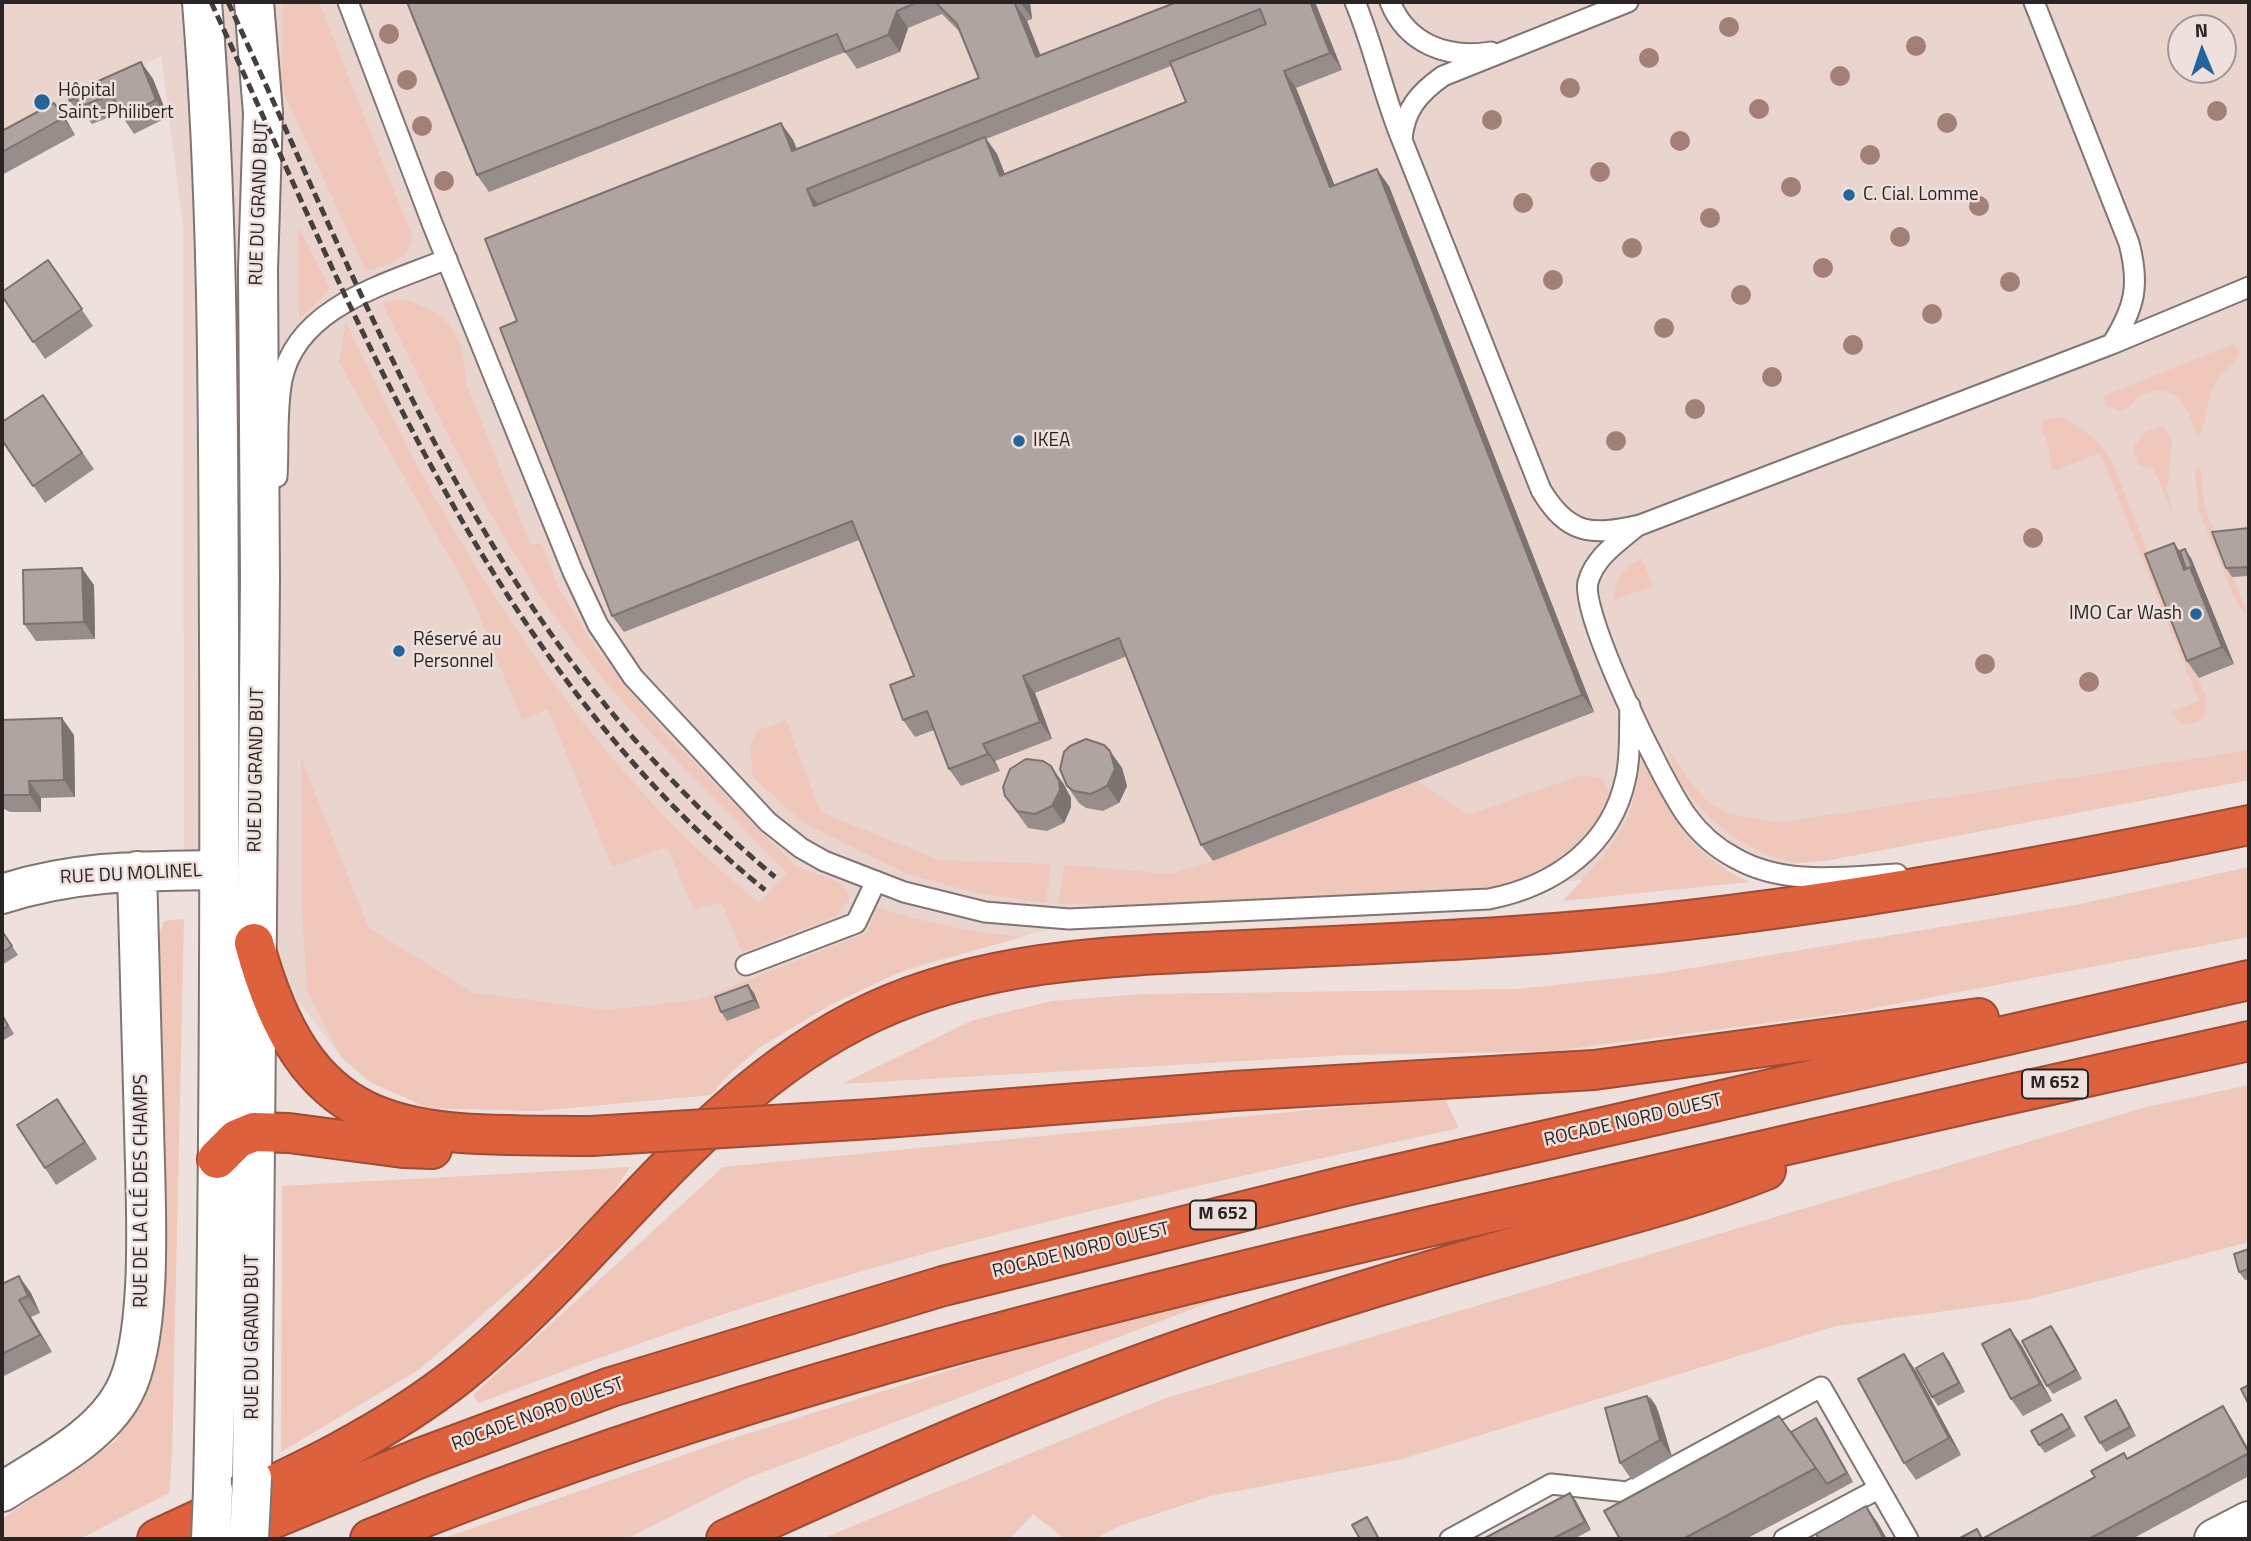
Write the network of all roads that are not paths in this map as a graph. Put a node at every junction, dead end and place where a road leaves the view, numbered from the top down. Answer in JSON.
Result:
{"nodes":[{"id":1,"x":202,"y":2,"type":"edge"},
{"id":2,"x":254,"y":2,"type":"edge"},
{"id":3,"x":348,"y":2,"type":"edge"},
{"id":4,"x":1355,"y":2,"type":"edge"},
{"id":5,"x":1390,"y":2,"type":"edge"},
{"id":6,"x":1628,"y":2,"type":"edge"},
{"id":7,"x":2034,"y":2,"type":"edge"},
{"id":8,"x":1510,"y":49,"type":"junction"},
{"id":9,"x":1402,"y":140,"type":"junction"},
{"id":10,"x":447,"y":259,"type":"junction"},
{"id":11,"x":2249,"y":288,"type":"edge"},
{"id":12,"x":2112,"y":344,"type":"junction"},
{"id":13,"x":1640,"y":524,"type":"junction"},
{"id":14,"x":260,"y":579,"type":"junction"},
{"id":15,"x":1630,"y":706,"type":"junction"},
{"id":16,"x":2249,"y":825,"type":"edge"},
{"id":17,"x":2056,"y":865,"type":"junction"},
{"id":18,"x":220,"y":870,"type":"junction"},
{"id":19,"x":137,"y":871,"type":"junction"},
{"id":20,"x":876,"y":881,"type":"junction"},
{"id":21,"x":2,"y":894,"type":"edge"},
{"id":22,"x":254,"y":943,"type":"junction"},
{"id":23,"x":746,"y":965,"type":"dead end"},
{"id":24,"x":2249,"y":969,"type":"edge"},
{"id":25,"x":2249,"y":980,"type":"edge"},
{"id":26,"x":2249,"y":1041,"type":"edge"},
{"id":27,"x":1860,"y":1128,"type":"junction"},
{"id":28,"x":254,"y":1132,"type":"junction"},
{"id":29,"x":591,"y":1136,"type":"junction"},
{"id":30,"x":217,"y":1159,"type":"junction"},
{"id":31,"x":1878,"y":1489,"type":"junction"},
{"id":32,"x":2,"y":1492,"type":"edge"},
{"id":33,"x":2249,"y":1521,"type":"edge"},
{"id":34,"x":157,"y":1539,"type":"edge"},
{"id":35,"x":211,"y":1539,"type":"edge"},
{"id":36,"x":223,"y":1539,"type":"edge"},
{"id":37,"x":249,"y":1539,"type":"edge"},
{"id":38,"x":370,"y":1539,"type":"edge"},
{"id":39,"x":726,"y":1539,"type":"edge"},
{"id":40,"x":1450,"y":1539,"type":"edge"},
{"id":41,"x":1784,"y":1539,"type":"edge"},
{"id":42,"x":1908,"y":1539,"type":"edge"},
{"id":43,"x":2214,"y":1539,"type":"edge"}],
"edges":[{"from":1,"to":18,"type":"main road","name":"RUE DU GRAND BUT"},
{"from":2,"to":14,"type":"main road","name":"RUE DU GRAND BUT"},
{"from":3,"to":10,"type":"lane"},
{"from":4,"to":9,"type":"lane"},
{"from":5,"to":8,"type":"lane"},
{"from":6,"to":8,"type":"lane"},
{"from":7,"to":12,"type":"lane"},
{"from":8,"to":9,"type":"lane"},
{"from":9,"to":13,"type":"lane"},
{"from":10,"to":14,"type":"lane"},
{"from":10,"to":20,"type":"lane"},
{"from":11,"to":12,"type":"lane"},
{"from":12,"to":13,"type":"lane"},
{"from":13,"to":15,"type":"lane"},
{"from":14,"to":22,"type":"main road","name":"RUE DU GRAND BUT"},
{"from":15,"to":17,"type":"lane"},
{"from":15,"to":20,"type":"lane"},
{"from":16,"to":17,"type":"highway"},
{"from":17,"to":34,"type":"highway"},
{"from":18,"to":19,"type":"main road","name":"RUE DU MOLINEL"},
{"from":18,"to":30,"type":"main road","name":"RUE DU GRAND BUT"},
{"from":19,"to":21,"type":"main road","name":"RUE DU MOLINEL"},
{"from":19,"to":32,"type":"main road","name":"RUE DE LA CLÉ DES CHAMPS"},
{"from":20,"to":23,"type":"lane"},
{"from":22,"to":28,"type":"main road","name":"RUE DU GRAND BUT"},
{"from":22,"to":29,"type":"highway"},
{"from":24,"to":29,"type":"highway","bridge":true},
{"from":25,"to":36,"type":"highway","name":"ROCADE NORD OUEST","number":"M 652"},
{"from":26,"to":27,"type":"highway","number":"M 652"},
{"from":27,"to":38,"type":"highway","number":"M 652"},
{"from":27,"to":39,"type":"highway"},
{"from":28,"to":29,"type":"highway"},
{"from":28,"to":30,"type":"highway"},
{"from":28,"to":37,"type":"main road","name":"RUE DU GRAND BUT","bridge":true},
{"from":30,"to":35,"type":"main road","name":"RUE DU GRAND BUT","bridge":true},
{"from":31,"to":40,"type":"lane"},
{"from":31,"to":41,"type":"lane"},
{"from":31,"to":42,"type":"lane"},
{"from":33,"to":43,"type":"main road"}]}
